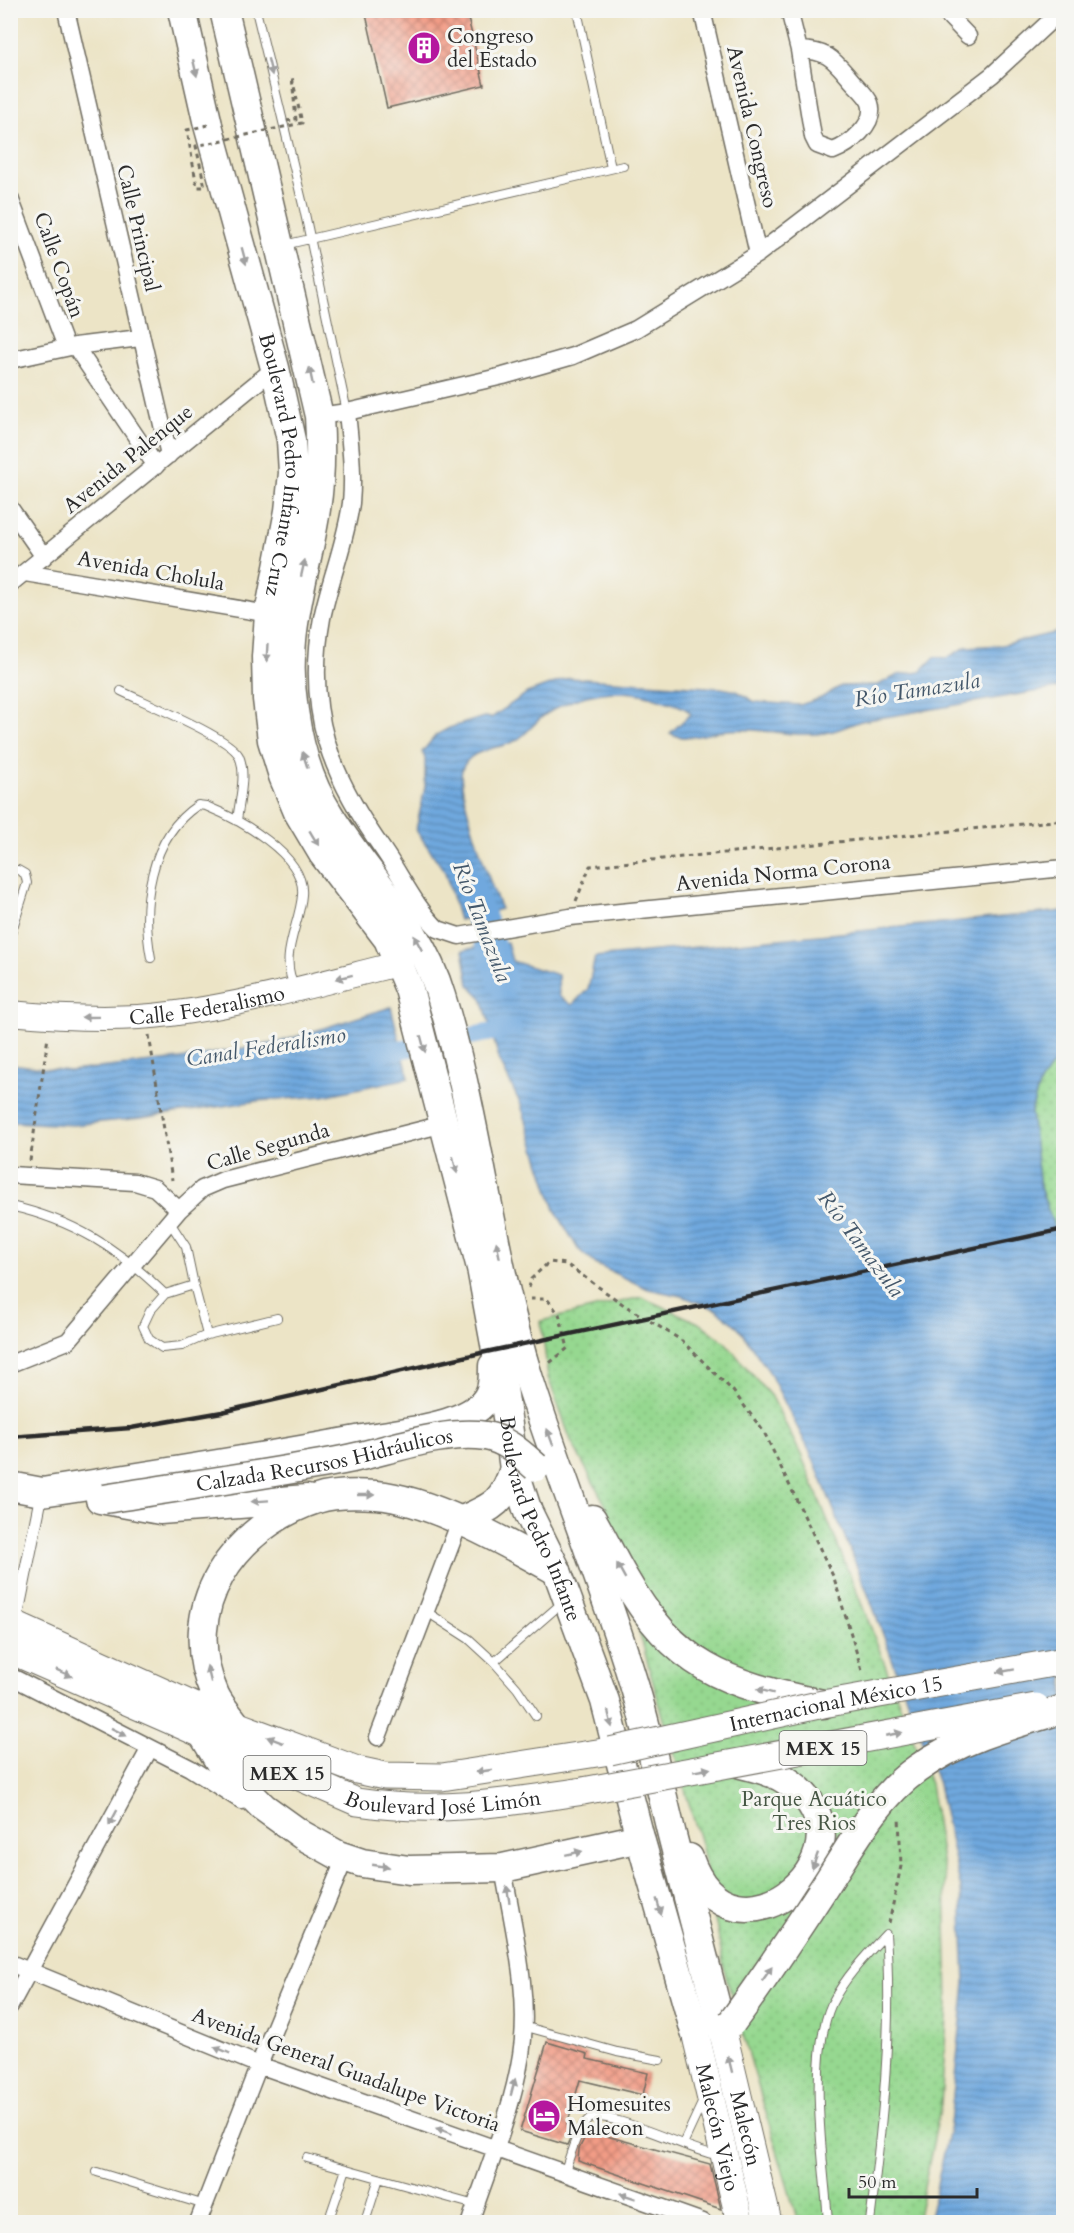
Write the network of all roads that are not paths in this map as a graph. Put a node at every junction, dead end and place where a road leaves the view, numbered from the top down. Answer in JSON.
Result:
{"nodes":[{"id":1,"x":66,"y":10,"type":"edge"},
{"id":2,"x":182,"y":10,"type":"edge"},
{"id":3,"x":224,"y":10,"type":"edge"},
{"id":4,"x":256,"y":10,"type":"edge"},
{"id":5,"x":577,"y":10,"type":"edge"},
{"id":6,"x":702,"y":10,"type":"edge"},
{"id":7,"x":789,"y":10,"type":"edge"},
{"id":8,"x":943,"y":10,"type":"edge"},
{"id":9,"x":1062,"y":10,"type":"edge"},
{"id":10,"x":968,"y":36,"type":"dead end"},
{"id":11,"x":799,"y":50,"type":"junction"},
{"id":12,"x":623,"y":166,"type":"dead end"},
{"id":13,"x":611,"y":168,"type":"junction"},
{"id":14,"x":10,"y":198,"type":"edge"},
{"id":15,"x":309,"y":240,"type":"junction"},
{"id":16,"x":279,"y":247,"type":"junction"},
{"id":17,"x":758,"y":254,"type":"junction"},
{"id":18,"x":140,"y":338,"type":"junction"},
{"id":19,"x":71,"y":346,"type":"junction"},
{"id":20,"x":10,"y":360,"type":"edge"},
{"id":21,"x":275,"y":368,"type":"junction"},
{"id":22,"x":347,"y":412,"type":"junction"},
{"id":23,"x":319,"y":416,"type":"junction"},
{"id":24,"x":162,"y":460,"type":"junction"},
{"id":25,"x":10,"y":508,"type":"edge"},
{"id":26,"x":44,"y":557,"type":"junction"},
{"id":27,"x":25,"y":573,"type":"junction"},
{"id":28,"x":10,"y":584,"type":"edge"},
{"id":29,"x":269,"y":614,"type":"junction"},
{"id":30,"x":121,"y":691,"type":"dead end"},
{"id":31,"x":237,"y":821,"type":"junction"},
{"id":32,"x":1064,"y":868,"type":"edge"},
{"id":33,"x":10,"y":870,"type":"edge"},
{"id":34,"x":10,"y":937,"type":"edge"},
{"id":35,"x":151,"y":958,"type":"dead end"},
{"id":36,"x":400,"y":963,"type":"junction"},
{"id":37,"x":296,"y":988,"type":"junction"},
{"id":38,"x":441,"y":997,"type":"joint"},
{"id":39,"x":410,"y":998,"type":"joint"},
{"id":40,"x":10,"y":1013,"type":"edge"},
{"id":41,"x":444,"y":1124,"type":"junction"},
{"id":42,"x":10,"y":1175,"type":"edge"},
{"id":43,"x":10,"y":1206,"type":"edge"},
{"id":44,"x":174,"y":1215,"type":"junction"},
{"id":45,"x":132,"y":1264,"type":"junction"},
{"id":46,"x":481,"y":1268,"type":"junction"},
{"id":47,"x":194,"y":1284,"type":"junction"},
{"id":48,"x":165,"y":1294,"type":"junction"},
{"id":49,"x":277,"y":1318,"type":"dead end"},
{"id":50,"x":207,"y":1335,"type":"junction"},
{"id":51,"x":10,"y":1364,"type":"edge"},
{"id":52,"x":537,"y":1468,"type":"junction"},
{"id":53,"x":10,"y":1486,"type":"edge"},
{"id":54,"x":42,"y":1492,"type":"junction"},
{"id":55,"x":318,"y":1498,"type":"junction"},
{"id":56,"x":96,"y":1499,"type":"junction"},
{"id":57,"x":217,"y":1508,"type":"junction"},
{"id":58,"x":460,"y":1521,"type":"junction"},
{"id":59,"x":235,"y":1551,"type":"junction"},
{"id":60,"x":557,"y":1571,"type":"junction"},
{"id":61,"x":567,"y":1598,"type":"junction"},
{"id":62,"x":427,"y":1612,"type":"junction"},
{"id":63,"x":12,"y":1632,"type":"edge"},
{"id":64,"x":1064,"y":1661,"type":"edge"},
{"id":65,"x":494,"y":1662,"type":"junction"},
{"id":66,"x":10,"y":1676,"type":"edge"},
{"id":67,"x":1064,"y":1702,"type":"edge"},
{"id":68,"x":823,"y":1704,"type":"junction"},
{"id":69,"x":1064,"y":1709,"type":"edge"},
{"id":70,"x":536,"y":1716,"type":"dead end"},
{"id":71,"x":236,"y":1725,"type":"junction"},
{"id":72,"x":204,"y":1736,"type":"junction"},
{"id":73,"x":378,"y":1737,"type":"dead end"},
{"id":74,"x":150,"y":1748,"type":"junction"},
{"id":75,"x":542,"y":1762,"type":"joint"},
{"id":76,"x":657,"y":1762,"type":"junction"},
{"id":77,"x":741,"y":1764,"type":"junction"},
{"id":78,"x":583,"y":1791,"type":"joint"},
{"id":79,"x":640,"y":1838,"type":"junction"},
{"id":80,"x":342,"y":1857,"type":"junction"},
{"id":81,"x":503,"y":1868,"type":"junction"},
{"id":82,"x":10,"y":1963,"type":"edge"},
{"id":83,"x":31,"y":1970,"type":"junction"},
{"id":84,"x":10,"y":2006,"type":"edge"},
{"id":85,"x":523,"y":2026,"type":"junction"},
{"id":86,"x":728,"y":2027,"type":"junction"},
{"id":87,"x":694,"y":2032,"type":"joint"},
{"id":88,"x":660,"y":2060,"type":"dead end"},
{"id":89,"x":259,"y":2065,"type":"junction"},
{"id":90,"x":707,"y":2085,"type":"junction"},
{"id":91,"x":683,"y":2144,"type":"junction"},
{"id":92,"x":494,"y":2149,"type":"junction"},
{"id":93,"x":724,"y":2157,"type":"junction"},
{"id":94,"x":307,"y":2158,"type":"dead end"},
{"id":95,"x":346,"y":2169,"type":"junction"},
{"id":96,"x":97,"y":2172,"type":"dead end"},
{"id":97,"x":564,"y":2173,"type":"junction"},
{"id":98,"x":379,"y":2178,"type":"junction"},
{"id":99,"x":205,"y":2205,"type":"junction"},
{"id":100,"x":475,"y":2205,"type":"junction"},
{"id":101,"x":198,"y":2223,"type":"edge"},
{"id":102,"x":328,"y":2223,"type":"edge"},
{"id":103,"x":365,"y":2223,"type":"edge"},
{"id":104,"x":470,"y":2223,"type":"edge"},
{"id":105,"x":703,"y":2223,"type":"edge"},
{"id":106,"x":740,"y":2223,"type":"edge"},
{"id":107,"x":768,"y":2223,"type":"edge"},
{"id":108,"x":828,"y":2223,"type":"edge"},
{"id":109,"x":870,"y":2223,"type":"edge"}],
"edges":[{"from":1,"to":18,"type":"street","name":"Calle Principal"},
{"from":2,"to":21,"type":"highway","name":"Boulevard Pedro Infante Cruz","one_way":true},
{"from":3,"to":16,"type":"highway","name":"Boulevard Pedro Infante Cruz"},
{"from":4,"to":15,"type":"lane","one_way":true},
{"from":5,"to":13,"type":"lane"},
{"from":6,"to":17,"type":"street","name":"Avenida Congreso"},
{"from":7,"to":11,"type":"street"},
{"from":8,"to":10,"type":"street"},
{"from":9,"to":17,"type":"street"},
{"from":11,"to":11,"type":"street"},
{"from":12,"to":13,"type":"lane"},
{"from":13,"to":15,"type":"lane"},
{"from":14,"to":19,"type":"street","name":"Calle Copán"},
{"from":15,"to":16,"type":"lane"},
{"from":15,"to":22,"type":"lane"},
{"from":23,"to":16,"type":"highway","name":"Boulevard Pedro Infante Cruz","one_way":true},
{"from":17,"to":22,"type":"street"},
{"from":18,"to":19,"type":"street"},
{"from":18,"to":24,"type":"street","name":"Calle Principal"},
{"from":19,"to":20,"type":"street"},
{"from":19,"to":24,"type":"street","name":"Calle Copán"},
{"from":21,"to":24,"type":"street","name":"Avenida Palenque"},
{"from":21,"to":29,"type":"highway","name":"Boulevard Pedro Infante Cruz"},
{"from":22,"to":23,"type":"street"},
{"from":22,"to":32,"type":"street","name":"Avenida Norma Corona"},
{"from":38,"to":23,"type":"highway","name":"Boulevard Pedro Infante Cruz","one_way":true},
{"from":24,"to":26,"type":"street","name":"Avenida Palenque"},
{"from":25,"to":26,"type":"street"},
{"from":26,"to":27,"type":"street","name":"Avenida Palenque"},
{"from":27,"to":28,"type":"street","name":"Avenida Palenque"},
{"from":27,"to":29,"type":"street","name":"Avenida Cholula"},
{"from":29,"to":36,"type":"highway","name":"Boulevard Pedro Infante Cruz","one_way":true},
{"from":30,"to":31,"type":"lane"},
{"from":31,"to":35,"type":"lane"},
{"from":31,"to":37,"type":"lane"},
{"from":33,"to":34,"type":"lane"},
{"from":36,"to":37,"type":"main road","name":"Calle Federalismo","one_way":true},
{"from":36,"to":39,"type":"highway","name":"Boulevard Pedro Infante Cruz"},
{"from":37,"to":40,"type":"main road","name":"Calle Federalismo","one_way":true},
{"from":52,"to":38,"type":"highway","name":"Boulevard Pedro Infante","one_way":true},
{"from":39,"to":41,"type":"highway","name":"Boulevard Pedro Infante","one_way":true},
{"from":41,"to":44,"type":"street","name":"Calle Segunda"},
{"from":41,"to":46,"type":"highway","name":"Boulevard Pedro Infante","one_way":true},
{"from":42,"to":44,"type":"street"},
{"from":43,"to":45,"type":"lane"},
{"from":44,"to":45,"type":"street","name":"Calle Segunda"},
{"from":44,"to":47,"type":"lane"},
{"from":45,"to":48,"type":"lane"},
{"from":45,"to":51,"type":"street","name":"Calle Segunda"},
{"from":46,"to":52,"type":"highway","name":"Boulevard Pedro Infante"},
{"from":46,"to":54,"type":"highway","name":"Calzada Recursos Hidráulicos"},
{"from":47,"to":48,"type":"lane"},
{"from":47,"to":50,"type":"lane"},
{"from":48,"to":50,"type":"lane"},
{"from":49,"to":50,"type":"lane"},
{"from":52,"to":56,"type":"highway","name":"Calzada Recursos Hidráulicos","bridge":true},
{"from":52,"to":58,"type":"highway"},
{"from":52,"to":60,"type":"highway","name":"Boulevard Pedro Infante"},
{"from":68,"to":52,"type":"highway","one_way":true},
{"from":52,"to":76,"type":"highway"},
{"from":53,"to":54,"type":"highway","name":"Calzada Recursos Hidráulicos"},
{"from":54,"to":56,"type":"highway","name":"Calzada Recursos Hidráulicos"},
{"from":54,"to":63,"type":"street"},
{"from":55,"to":57,"type":"highway","one_way":true},
{"from":55,"to":58,"type":"highway","one_way":true},
{"from":55,"to":59,"type":"highway"},
{"from":56,"to":57,"type":"highway"},
{"from":57,"to":59,"type":"highway"},
{"from":58,"to":60,"type":"highway"},
{"from":58,"to":62,"type":"street"},
{"from":71,"to":59,"type":"highway","one_way":true},
{"from":60,"to":61,"type":"highway","name":"Boulevard Pedro Infante"},
{"from":61,"to":65,"type":"lane"},
{"from":61,"to":79,"type":"highway","name":"Boulevard Pedro Infante","one_way":true},
{"from":62,"to":65,"type":"lane"},
{"from":62,"to":73,"type":"street"},
{"from":63,"to":71,"type":"main road","name":"Boulevard José Limón","number":"MEX 15"},
{"from":63,"to":72,"type":"main road","name":"Boulevard José Limón","number":"MEX 15","one_way":true},
{"from":64,"to":68,"type":"main road","name":"Internacional México 15","number":"MEX 15","one_way":true,"bridge":true},
{"from":65,"to":70,"type":"lane"},
{"from":66,"to":74,"type":"street","one_way":true},
{"from":77,"to":67,"type":"main road","name":"Internacional México 15","number":"MEX 15","one_way":true,"bridge":true},
{"from":68,"to":75,"type":"main road","name":"Internacional México 15","number":"MEX 15","bridge":true},
{"from":86,"to":69,"type":"highway","one_way":true,"bridge":true},
{"from":75,"to":71,"type":"main road","name":"Boulevard José Limón","number":"MEX 15","one_way":true},
{"from":72,"to":78,"type":"main road","name":"Boulevard José Limón","number":"MEX 15"},
{"from":72,"to":80,"type":"highway"},
{"from":74,"to":80,"type":"street"},
{"from":74,"to":83,"type":"street","one_way":true},
{"from":77,"to":76,"type":"highway","one_way":true},
{"from":76,"to":86,"type":"highway"},
{"from":78,"to":77,"type":"main road","name":"Internacional México 15","number":"MEX 15","one_way":true,"bridge":true},
{"from":81,"to":79,"type":"highway","one_way":true},
{"from":79,"to":87,"type":"highway","name":"Boulevard Pedro Infante","one_way":true},
{"from":80,"to":81,"type":"highway","one_way":true},
{"from":80,"to":89,"type":"street"},
{"from":85,"to":81,"type":"street","one_way":true},
{"from":82,"to":83,"type":"street","name":"Avenida General Guadalupe Victoria"},
{"from":83,"to":84,"type":"street"},
{"from":89,"to":83,"type":"street","name":"Avenida General Guadalupe Victoria","one_way":true},
{"from":85,"to":88,"type":"lane"},
{"from":92,"to":85,"type":"street","one_way":true},
{"from":107,"to":86,"type":"main road","name":"Malecón","one_way":true},
{"from":87,"to":90,"type":"main road","name":"Malecón Viejo"},
{"from":92,"to":89,"type":"street","name":"Avenida General Guadalupe Victoria","one_way":true},
{"from":89,"to":99,"type":"street"},
{"from":90,"to":91,"type":"lane"},
{"from":90,"to":93,"type":"main road","name":"Malecón Viejo"},
{"from":91,"to":93,"type":"lane"},
{"from":91,"to":97,"type":"lane"},
{"from":92,"to":97,"type":"street","name":"Avenida General Guadalupe Victoria"},
{"from":92,"to":100,"type":"street"},
{"from":93,"to":106,"type":"main road","name":"Malecón Viejo"},
{"from":94,"to":95,"type":"lane"},
{"from":95,"to":98,"type":"lane"},
{"from":95,"to":102,"type":"lane"},
{"from":96,"to":99,"type":"lane"},
{"from":105,"to":97,"type":"street","name":"Avenida General Guadalupe Victoria","one_way":true},
{"from":98,"to":100,"type":"lane"},
{"from":98,"to":103,"type":"lane"},
{"from":99,"to":101,"type":"street"},
{"from":100,"to":104,"type":"street"},
{"from":108,"to":109,"type":"lane"}]}
